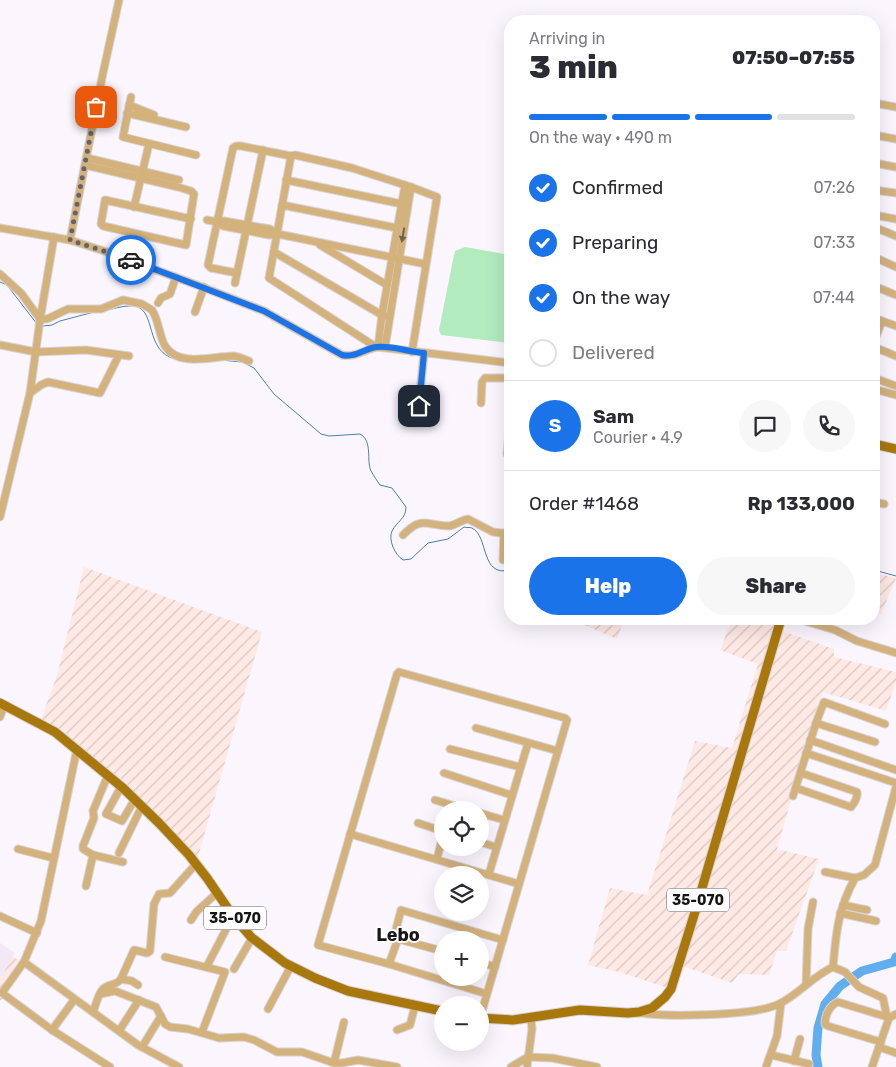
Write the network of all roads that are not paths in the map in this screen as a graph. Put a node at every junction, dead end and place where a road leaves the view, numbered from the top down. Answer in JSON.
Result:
{"nodes":[{"id":1,"x":119,"y":0,"type":"edge"},
{"id":2,"x":880,"y":103,"type":"edge"},
{"id":3,"x":896,"y":107,"type":"edge"},
{"id":4,"x":127,"y":113,"type":"junction"},
{"id":5,"x":172,"y":123,"type":"junction"},
{"id":6,"x":186,"y":127,"type":"dead end"},
{"id":7,"x":880,"y":136,"type":"edge"},
{"id":8,"x":896,"y":139,"type":"edge"},
{"id":9,"x":149,"y":144,"type":"junction"},
{"id":10,"x":263,"y":150,"type":"junction"},
{"id":11,"x":196,"y":156,"type":"dead end"},
{"id":12,"x":291,"y":156,"type":"junction"},
{"id":13,"x":86,"y":162,"type":"junction"},
{"id":14,"x":880,"y":164,"type":"edge"},
{"id":15,"x":896,"y":167,"type":"edge"},
{"id":16,"x":142,"y":175,"type":"junction"},
{"id":17,"x":179,"y":180,"type":"dead end"},
{"id":18,"x":286,"y":180,"type":"junction"},
{"id":19,"x":408,"y":186,"type":"junction"},
{"id":20,"x":880,"y":191,"type":"edge"},
{"id":21,"x":896,"y":193,"type":"edge"},
{"id":22,"x":402,"y":204,"type":"junction"},
{"id":23,"x":282,"y":206,"type":"junction"},
{"id":24,"x":134,"y":207,"type":"junction"},
{"id":25,"x":880,"y":216,"type":"edge"},
{"id":26,"x":191,"y":219,"type":"junction"},
{"id":27,"x":896,"y":219,"type":"edge"},
{"id":28,"x":207,"y":220,"type":"dead end"},
{"id":29,"x":218,"y":222,"type":"junction"},
{"id":30,"x":0,"y":228,"type":"edge"},
{"id":31,"x":247,"y":228,"type":"junction"},
{"id":32,"x":397,"y":228,"type":"junction"},
{"id":33,"x":880,"y":229,"type":"edge"},
{"id":34,"x":278,"y":234,"type":"junction"},
{"id":35,"x":896,"y":236,"type":"edge"},
{"id":36,"x":54,"y":237,"type":"junction"},
{"id":37,"x":70,"y":240,"type":"junction"},
{"id":38,"x":315,"y":242,"type":"junction"},
{"id":39,"x":274,"y":252,"type":"junction"},
{"id":40,"x":396,"y":259,"type":"junction"},
{"id":41,"x":880,"y":260,"type":"edge"},
{"id":42,"x":425,"y":264,"type":"junction"},
{"id":43,"x":896,"y":267,"type":"edge"},
{"id":44,"x":237,"y":273,"type":"junction"},
{"id":45,"x":0,"y":274,"type":"edge"},
{"id":46,"x":176,"y":277,"type":"junction"},
{"id":47,"x":235,"y":283,"type":"dead end"},
{"id":48,"x":387,"y":285,"type":"junction"},
{"id":49,"x":204,"y":288,"type":"junction"},
{"id":50,"x":880,"y":288,"type":"edge"},
{"id":51,"x":896,"y":295,"type":"edge"},
{"id":52,"x":158,"y":303,"type":"dead end"},
{"id":53,"x":195,"y":312,"type":"dead end"},
{"id":54,"x":382,"y":315,"type":"junction"},
{"id":55,"x":390,"y":316,"type":"junction"},
{"id":56,"x":40,"y":320,"type":"junction"},
{"id":57,"x":882,"y":321,"type":"joint"},
{"id":58,"x":880,"y":326,"type":"edge"},
{"id":59,"x":896,"y":326,"type":"edge"},
{"id":60,"x":0,"y":345,"type":"edge"},
{"id":61,"x":380,"y":347,"type":"junction"},
{"id":62,"x":880,"y":349,"type":"edge"},
{"id":63,"x":36,"y":352,"type":"junction"},
{"id":64,"x":412,"y":352,"type":"junction"},
{"id":65,"x":424,"y":353,"type":"junction"},
{"id":66,"x":119,"y":355,"type":"junction"},
{"id":67,"x":128,"y":356,"type":"dead end"},
{"id":68,"x":896,"y":356,"type":"edge"},
{"id":69,"x":249,"y":361,"type":"dead end"},
{"id":70,"x":504,"y":362,"type":"edge"},
{"id":71,"x":504,"y":378,"type":"edge"},
{"id":72,"x":880,"y":380,"type":"edge"},
{"id":73,"x":896,"y":386,"type":"edge"},
{"id":74,"x":880,"y":391,"type":"edge"},
{"id":75,"x":30,"y":393,"type":"junction"},
{"id":76,"x":896,"y":395,"type":"edge"},
{"id":77,"x":481,"y":402,"type":"dead end"},
{"id":78,"x":417,"y":421,"type":"dead end"},
{"id":79,"x":880,"y":445,"type":"edge"},
{"id":80,"x":896,"y":450,"type":"edge"},
{"id":81,"x":880,"y":503,"type":"edge"},
{"id":82,"x":884,"y":504,"type":"dead end"},
{"id":83,"x":0,"y":517,"type":"edge"},
{"id":84,"x":504,"y":533,"type":"edge"},
{"id":85,"x":403,"y":535,"type":"dead end"},
{"id":86,"x":504,"y":553,"type":"edge"},
{"id":87,"x":503,"y":560,"type":"dead end"},
{"id":88,"x":780,"y":625,"type":"edge"},
{"id":89,"x":818,"y":625,"type":"edge"},
{"id":90,"x":896,"y":653,"type":"edge"},
{"id":91,"x":2,"y":704,"type":"edge"},
{"id":92,"x":0,"y":717,"type":"edge"},
{"id":93,"x":816,"y":722,"type":"junction"},
{"id":94,"x":885,"y":724,"type":"dead end"},
{"id":95,"x":476,"y":728,"type":"dead end"},
{"id":96,"x":810,"y":740,"type":"junction"},
{"id":97,"x":528,"y":742,"type":"junction"},
{"id":98,"x":875,"y":742,"type":"dead end"},
{"id":99,"x":76,"y":749,"type":"junction"},
{"id":100,"x":450,"y":749,"type":"dead end"},
{"id":101,"x":558,"y":751,"type":"junction"},
{"id":102,"x":806,"y":753,"type":"junction"},
{"id":103,"x":520,"y":768,"type":"junction"},
{"id":104,"x":896,"y":770,"type":"edge"},
{"id":105,"x":444,"y":773,"type":"dead end"},
{"id":106,"x":801,"y":773,"type":"junction"},
{"id":107,"x":108,"y":775,"type":"junction"},
{"id":108,"x":896,"y":783,"type":"edge"},
{"id":109,"x":121,"y":787,"type":"junction"},
{"id":110,"x":896,"y":787,"type":"edge"},
{"id":111,"x":796,"y":788,"type":"junction"},
{"id":112,"x":512,"y":795,"type":"junction"},
{"id":113,"x":793,"y":796,"type":"dead end"},
{"id":114,"x":135,"y":799,"type":"junction"},
{"id":115,"x":142,"y":806,"type":"junction"},
{"id":116,"x":489,"y":816,"type":"edge"},
{"id":117,"x":504,"y":820,"type":"junction"},
{"id":118,"x":418,"y":823,"type":"dead end"},
{"id":119,"x":434,"y":828,"type":"edge"},
{"id":120,"x":350,"y":834,"type":"junction"},
{"id":121,"x":489,"y":845,"type":"edge"},
{"id":122,"x":496,"y":847,"type":"junction"},
{"id":123,"x":18,"y":849,"type":"dead end"},
{"id":124,"x":119,"y":853,"type":"dead end"},
{"id":125,"x":93,"y":855,"type":"junction"},
{"id":126,"x":438,"y":856,"type":"edge"},
{"id":127,"x":53,"y":858,"type":"junction"},
{"id":128,"x":437,"y":859,"type":"junction"},
{"id":129,"x":123,"y":862,"type":"dead end"},
{"id":130,"x":196,"y":864,"type":"junction"},
{"id":131,"x":461,"y":866,"type":"edge"},
{"id":132,"x":489,"y":871,"type":"edge"},
{"id":133,"x":825,"y":872,"type":"dead end"},
{"id":134,"x":489,"y":874,"type":"edge"},
{"id":135,"x":855,"y":878,"type":"junction"},
{"id":136,"x":519,"y":884,"type":"junction"},
{"id":137,"x":86,"y":886,"type":"dead end"},
{"id":138,"x":217,"y":893,"type":"junction"},
{"id":139,"x":813,"y":902,"type":"dead end"},
{"id":140,"x":843,"y":905,"type":"junction"},
{"id":141,"x":867,"y":910,"type":"dead end"},
{"id":142,"x":840,"y":913,"type":"junction"},
{"id":143,"x":0,"y":916,"type":"edge"},
{"id":144,"x":233,"y":916,"type":"junction"},
{"id":145,"x":191,"y":920,"type":"dead end"},
{"id":146,"x":876,"y":921,"type":"dead end"},
{"id":147,"x":37,"y":933,"type":"junction"},
{"id":148,"x":252,"y":938,"type":"junction"},
{"id":149,"x":398,"y":938,"type":"junction"},
{"id":150,"x":503,"y":940,"type":"junction"},
{"id":151,"x":434,"y":949,"type":"edge"},
{"id":152,"x":165,"y":957,"type":"dead end"},
{"id":153,"x":24,"y":962,"type":"junction"},
{"id":154,"x":389,"y":964,"type":"junction"},
{"id":155,"x":489,"y":965,"type":"edge"},
{"id":156,"x":207,"y":966,"type":"junction"},
{"id":157,"x":291,"y":966,"type":"junction"},
{"id":158,"x":495,"y":967,"type":"junction"},
{"id":159,"x":833,"y":967,"type":"junction"},
{"id":160,"x":234,"y":969,"type":"dead end"},
{"id":161,"x":121,"y":979,"type":"junction"},
{"id":162,"x":138,"y":985,"type":"dead end"},
{"id":163,"x":806,"y":986,"type":"junction"},
{"id":164,"x":1,"y":992,"type":"edge"},
{"id":165,"x":101,"y":992,"type":"junction"},
{"id":166,"x":487,"y":994,"type":"joint"},
{"id":167,"x":74,"y":1000,"type":"junction"},
{"id":168,"x":139,"y":1000,"type":"junction"},
{"id":169,"x":781,"y":1003,"type":"junction"},
{"id":170,"x":415,"y":1006,"type":"junction"},
{"id":171,"x":268,"y":1009,"type":"dead end"},
{"id":172,"x":434,"y":1010,"type":"edge"},
{"id":173,"x":93,"y":1012,"type":"junction"},
{"id":174,"x":639,"y":1012,"type":"junction"},
{"id":175,"x":161,"y":1016,"type":"junction"},
{"id":176,"x":891,"y":1016,"type":"edge"},
{"id":177,"x":531,"y":1018,"type":"junction"},
{"id":178,"x":489,"y":1019,"type":"edge"},
{"id":179,"x":344,"y":1022,"type":"dead end"},
{"id":180,"x":52,"y":1030,"type":"junction"},
{"id":181,"x":202,"y":1030,"type":"junction"},
{"id":182,"x":397,"y":1030,"type":"dead end"},
{"id":183,"x":119,"y":1031,"type":"junction"},
{"id":184,"x":800,"y":1039,"type":"dead end"},
{"id":185,"x":880,"y":1045,"type":"junction"},
{"id":186,"x":142,"y":1047,"type":"junction"},
{"id":187,"x":896,"y":1052,"type":"edge"},
{"id":188,"x":528,"y":1055,"type":"junction"},
{"id":189,"x":771,"y":1055,"type":"junction"},
{"id":190,"x":794,"y":1061,"type":"junction"},
{"id":191,"x":334,"y":1063,"type":"junction"},
{"id":192,"x":809,"y":1064,"type":"dead end"},
{"id":193,"x":110,"y":1067,"type":"edge"},
{"id":194,"x":179,"y":1067,"type":"edge"},
{"id":195,"x":397,"y":1067,"type":"edge"},
{"id":196,"x":511,"y":1067,"type":"edge"},
{"id":197,"x":527,"y":1067,"type":"edge"},
{"id":198,"x":597,"y":1067,"type":"edge"},
{"id":199,"x":766,"y":1067,"type":"edge"},
{"id":200,"x":872,"y":1067,"type":"edge"}],
"edges":[{"from":1,"to":13,"type":"street"},
{"from":2,"to":3,"type":"street"},
{"from":4,"to":5,"type":"street"},
{"from":4,"to":5,"type":"street"},
{"from":4,"to":9,"type":"street"},
{"from":5,"to":6,"type":"street"},
{"from":7,"to":8,"type":"street"},
{"from":9,"to":11,"type":"street"},
{"from":9,"to":16,"type":"street"},
{"from":10,"to":12,"type":"street"},
{"from":10,"to":29,"type":"street"},
{"from":10,"to":31,"type":"street"},
{"from":12,"to":18,"type":"street"},
{"from":12,"to":19,"type":"street"},
{"from":13,"to":16,"type":"street"},
{"from":13,"to":37,"type":"street"},
{"from":14,"to":15,"type":"street"},
{"from":16,"to":17,"type":"street"},
{"from":16,"to":24,"type":"street"},
{"from":16,"to":26,"type":"street"},
{"from":18,"to":22,"type":"street"},
{"from":18,"to":23,"type":"street"},
{"from":19,"to":22,"type":"street"},
{"from":19,"to":40,"type":"street","one_way":true},
{"from":19,"to":42,"type":"street"},
{"from":20,"to":21,"type":"street"},
{"from":22,"to":32,"type":"street"},
{"from":23,"to":32,"type":"street"},
{"from":23,"to":34,"type":"street"},
{"from":24,"to":26,"type":"street"},
{"from":24,"to":26,"type":"street"},
{"from":25,"to":27,"type":"street"},
{"from":28,"to":29,"type":"street"},
{"from":29,"to":31,"type":"street"},
{"from":29,"to":44,"type":"street"},
{"from":30,"to":36,"type":"street"},
{"from":31,"to":34,"type":"street"},
{"from":31,"to":44,"type":"street"},
{"from":32,"to":40,"type":"street"},
{"from":33,"to":35,"type":"street"},
{"from":34,"to":38,"type":"street"},
{"from":34,"to":39,"type":"street"},
{"from":36,"to":37,"type":"street"},
{"from":36,"to":56,"type":"street"},
{"from":37,"to":46,"type":"street"},
{"from":38,"to":40,"type":"street"},
{"from":38,"to":48,"type":"street"},
{"from":39,"to":54,"type":"street"},
{"from":39,"to":61,"type":"street"},
{"from":40,"to":42,"type":"street"},
{"from":40,"to":48,"type":"street"},
{"from":40,"to":55,"type":"street"},
{"from":41,"to":43,"type":"street"},
{"from":42,"to":64,"type":"street"},
{"from":44,"to":47,"type":"street"},
{"from":45,"to":56,"type":"street"},
{"from":46,"to":49,"type":"street"},
{"from":46,"to":52,"type":"street"},
{"from":48,"to":54,"type":"street"},
{"from":49,"to":53,"type":"street"},
{"from":49,"to":61,"type":"street"},
{"from":50,"to":51,"type":"street"},
{"from":54,"to":55,"type":"street"},
{"from":54,"to":61,"type":"street"},
{"from":55,"to":61,"type":"street"},
{"from":56,"to":63,"type":"street"},
{"from":56,"to":69,"type":"street"},
{"from":57,"to":58,"type":"street"},
{"from":57,"to":59,"type":"street"},
{"from":60,"to":63,"type":"street"},
{"from":61,"to":64,"type":"street"},
{"from":62,"to":68,"type":"street"},
{"from":63,"to":66,"type":"street"},
{"from":63,"to":75,"type":"street"},
{"from":64,"to":65,"type":"street"},
{"from":65,"to":70,"type":"street"},
{"from":65,"to":78,"type":"street"},
{"from":66,"to":67,"type":"street"},
{"from":66,"to":75,"type":"street"},
{"from":71,"to":77,"type":"street"},
{"from":72,"to":73,"type":"street"},
{"from":74,"to":76,"type":"street"},
{"from":75,"to":83,"type":"street"},
{"from":79,"to":80,"type":"main road"},
{"from":81,"to":82,"type":"street"},
{"from":84,"to":85,"type":"street"},
{"from":86,"to":87,"type":"street"},
{"from":88,"to":174,"type":"main road","number":"35-070"},
{"from":89,"to":90,"type":"street"},
{"from":91,"to":92,"type":"street"},
{"from":91,"to":99,"type":"main road","number":"35-070"},
{"from":93,"to":94,"type":"street"},
{"from":93,"to":96,"type":"street"},
{"from":93,"to":98,"type":"street"},
{"from":95,"to":97,"type":"street"},
{"from":96,"to":102,"type":"street"},
{"from":96,"to":104,"type":"street"},
{"from":97,"to":101,"type":"street"},
{"from":97,"to":103,"type":"street"},
{"from":99,"to":107,"type":"main road","number":"35-070"},
{"from":99,"to":127,"type":"street"},
{"from":100,"to":103,"type":"street"},
{"from":101,"to":120,"type":"street"},
{"from":101,"to":136,"type":"street"},
{"from":102,"to":106,"type":"street"},
{"from":102,"to":108,"type":"street"},
{"from":103,"to":112,"type":"street"},
{"from":105,"to":112,"type":"street"},
{"from":106,"to":111,"type":"street"},
{"from":106,"to":111,"type":"street"},
{"from":107,"to":109,"type":"main road","number":"35-070"},
{"from":107,"to":125,"type":"street"},
{"from":109,"to":114,"type":"main road","number":"35-070"},
{"from":109,"to":114,"type":"street"},
{"from":110,"to":135,"type":"street"},
{"from":111,"to":113,"type":"street"},
{"from":112,"to":117,"type":"street"},
{"from":114,"to":115,"type":"main road","number":"35-070"},
{"from":115,"to":124,"type":"street"},
{"from":115,"to":130,"type":"main road","number":"35-070"},
{"from":116,"to":117,"type":"street"},
{"from":117,"to":122,"type":"street"},
{"from":118,"to":119,"type":"street"},
{"from":120,"to":128,"type":"street"},
{"from":120,"to":154,"type":"street"},
{"from":121,"to":122,"type":"street"},
{"from":122,"to":132,"type":"street"},
{"from":123,"to":127,"type":"street"},
{"from":125,"to":129,"type":"street"},
{"from":125,"to":137,"type":"street"},
{"from":126,"to":128,"type":"street"},
{"from":127,"to":147,"type":"street"},
{"from":128,"to":131,"type":"street"},
{"from":130,"to":138,"type":"main road","number":"35-070"},
{"from":130,"to":161,"type":"street"},
{"from":133,"to":135,"type":"street"},
{"from":134,"to":136,"type":"street"},
{"from":135,"to":140,"type":"street"},
{"from":136,"to":150,"type":"street"},
{"from":138,"to":144,"type":"main road","number":"35-070"},
{"from":138,"to":145,"type":"street"},
{"from":139,"to":163,"type":"street"},
{"from":140,"to":141,"type":"street"},
{"from":140,"to":142,"type":"street"},
{"from":142,"to":146,"type":"street"},
{"from":142,"to":159,"type":"street"},
{"from":143,"to":147,"type":"street"},
{"from":144,"to":148,"type":"main road","number":"35-070"},
{"from":144,"to":156,"type":"street"},
{"from":147,"to":153,"type":"street"},
{"from":148,"to":157,"type":"main road","number":"35-070"},
{"from":148,"to":160,"type":"street"},
{"from":149,"to":150,"type":"street"},
{"from":149,"to":151,"type":"street"},
{"from":149,"to":154,"type":"street"},
{"from":150,"to":158,"type":"street"},
{"from":152,"to":156,"type":"street"},
{"from":153,"to":164,"type":"street"},
{"from":153,"to":167,"type":"street"},
{"from":154,"to":166,"type":"street"},
{"from":155,"to":158,"type":"street"},
{"from":156,"to":181,"type":"street"},
{"from":157,"to":170,"type":"main road","number":"35-070"},
{"from":157,"to":171,"type":"street"},
{"from":158,"to":166,"type":"street"},
{"from":159,"to":163,"type":"street"},
{"from":159,"to":176,"type":"street"},
{"from":161,"to":162,"type":"street"},
{"from":161,"to":165,"type":"street"},
{"from":163,"to":169,"type":"street"},
{"from":164,"to":180,"type":"street"},
{"from":165,"to":168,"type":"street"},
{"from":165,"to":173,"type":"street"},
{"from":167,"to":173,"type":"street"},
{"from":167,"to":180,"type":"street"},
{"from":168,"to":175,"type":"street"},
{"from":168,"to":183,"type":"street"},
{"from":169,"to":174,"type":"street"},
{"from":169,"to":189,"type":"street"},
{"from":170,"to":172,"type":"main road","number":"35-070"},
{"from":170,"to":182,"type":"street"},
{"from":173,"to":183,"type":"street"},
{"from":174,"to":177,"type":"main road","number":"35-070"},
{"from":175,"to":181,"type":"street"},
{"from":175,"to":186,"type":"street"},
{"from":176,"to":185,"type":"street"},
{"from":176,"to":185,"type":"street"},
{"from":177,"to":178,"type":"main road","number":"35-070"},
{"from":177,"to":188,"type":"street"},
{"from":179,"to":191,"type":"street"},
{"from":180,"to":193,"type":"street"},
{"from":181,"to":191,"type":"street"},
{"from":183,"to":186,"type":"street"},
{"from":184,"to":190,"type":"street"},
{"from":185,"to":187,"type":"street"},
{"from":185,"to":200,"type":"street"},
{"from":186,"to":194,"type":"street"},
{"from":188,"to":196,"type":"street"},
{"from":188,"to":197,"type":"street"},
{"from":188,"to":198,"type":"street"},
{"from":189,"to":190,"type":"street"},
{"from":189,"to":199,"type":"street"},
{"from":190,"to":192,"type":"street"},
{"from":191,"to":195,"type":"street"}]}
